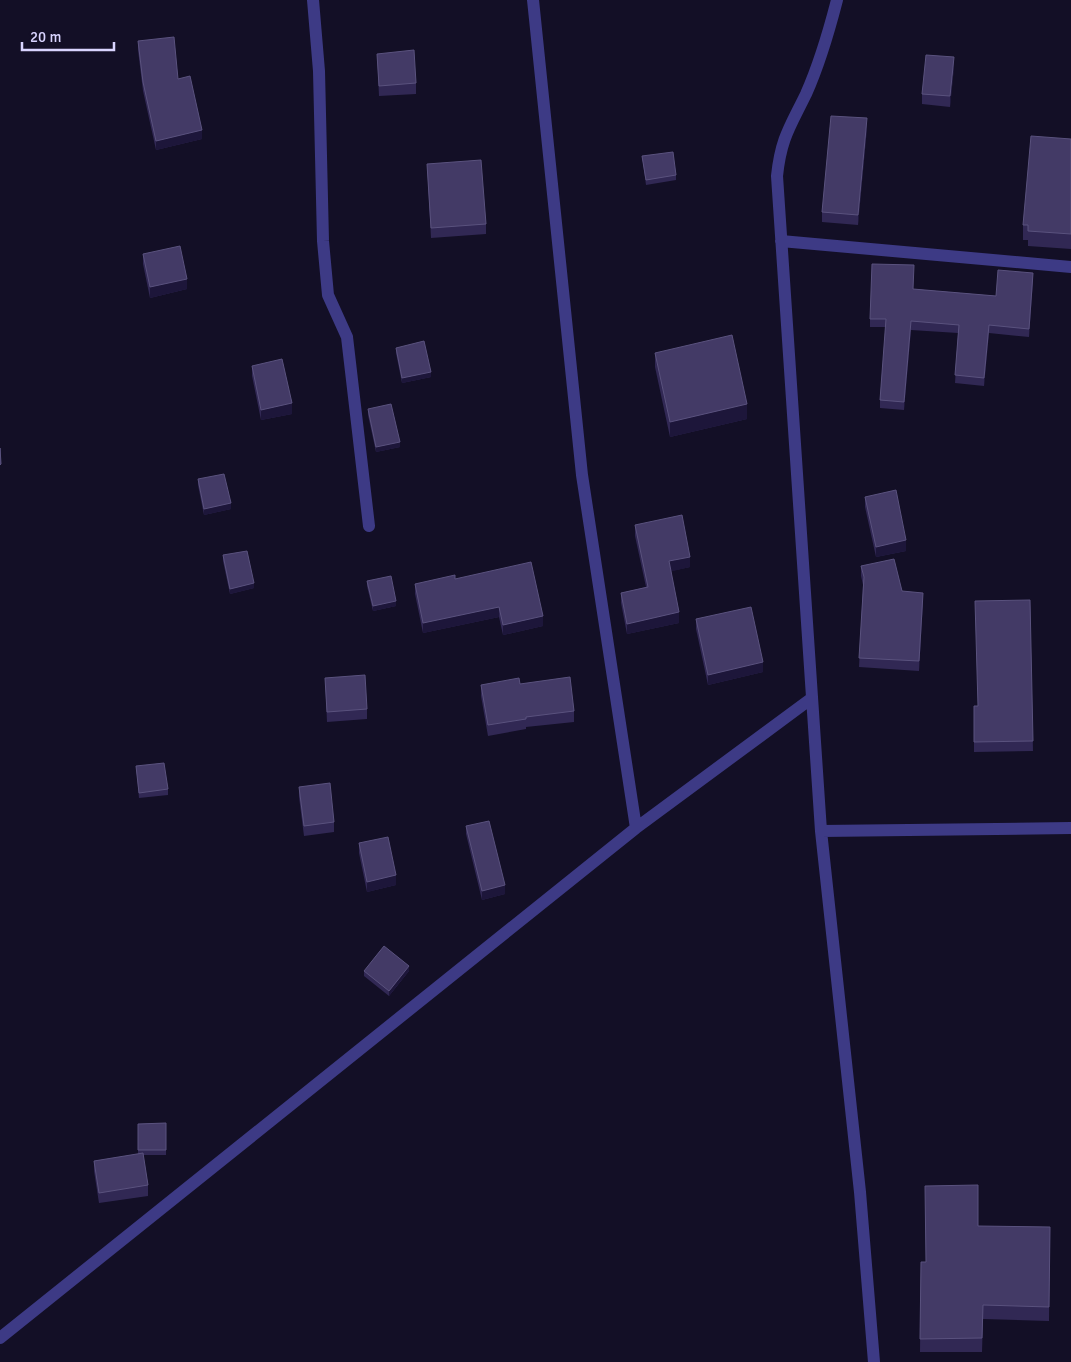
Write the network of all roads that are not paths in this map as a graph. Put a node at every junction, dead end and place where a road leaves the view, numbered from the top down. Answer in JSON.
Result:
{"nodes":[{"id":1,"x":313,"y":0,"type":"edge"},
{"id":2,"x":533,"y":0,"type":"edge"},
{"id":3,"x":837,"y":0,"type":"edge"},
{"id":4,"x":781,"y":241,"type":"junction"},
{"id":5,"x":1071,"y":267,"type":"edge"},
{"id":6,"x":369,"y":526,"type":"dead end"},
{"id":7,"x":812,"y":698,"type":"junction"},
{"id":8,"x":636,"y":828,"type":"junction"},
{"id":9,"x":1071,"y":828,"type":"edge"},
{"id":10,"x":821,"y":831,"type":"junction"},
{"id":11,"x":0,"y":1338,"type":"edge"},
{"id":12,"x":874,"y":1362,"type":"edge"}],
"edges":[{"from":1,"to":6,"type":"street"},
{"from":2,"to":8,"type":"street"},
{"from":3,"to":4,"type":"street"},
{"from":4,"to":5,"type":"street"},
{"from":4,"to":7,"type":"street"},
{"from":7,"to":8,"type":"street"},
{"from":7,"to":10,"type":"street"},
{"from":8,"to":11,"type":"street"},
{"from":9,"to":10,"type":"street"},
{"from":10,"to":12,"type":"street"}]}
